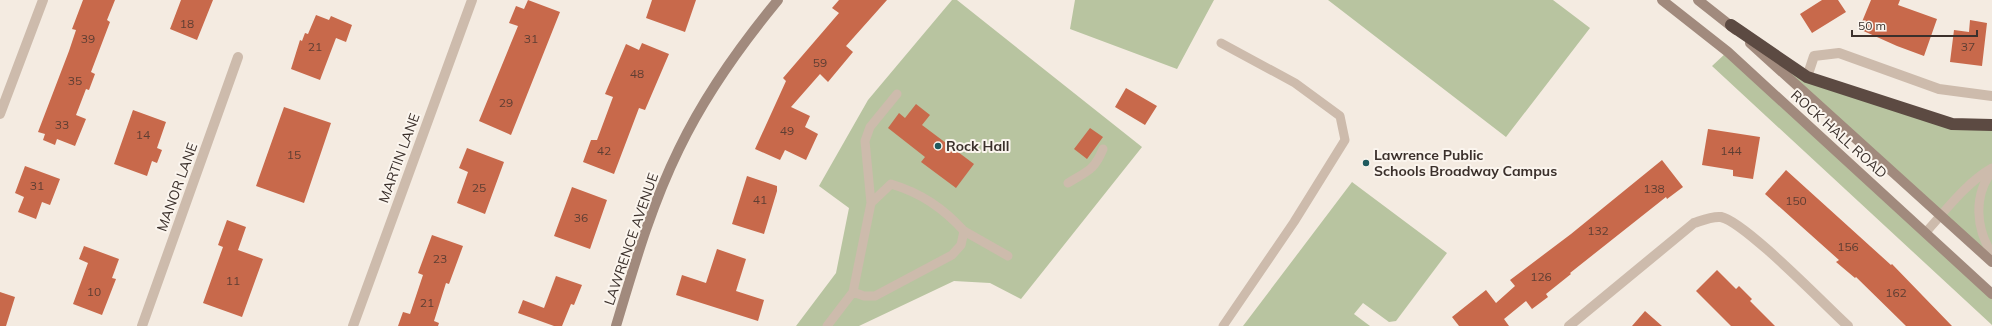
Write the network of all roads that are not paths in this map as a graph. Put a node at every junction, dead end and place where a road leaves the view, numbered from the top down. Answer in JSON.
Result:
{"nodes":[{"id":1,"x":42,"y":0,"type":"edge"},
{"id":2,"x":472,"y":0,"type":"edge"},
{"id":3,"x":778,"y":0,"type":"edge"},
{"id":4,"x":1662,"y":0,"type":"edge"},
{"id":5,"x":1698,"y":0,"type":"edge"},
{"id":6,"x":1730,"y":25,"type":"junction"},
{"id":7,"x":1221,"y":43,"type":"dead end"},
{"id":8,"x":238,"y":57,"type":"dead end"},
{"id":9,"x":1807,"y":76,"type":"junction"},
{"id":10,"x":897,"y":94,"type":"dead end"},
{"id":11,"x":1992,"y":96,"type":"edge"},
{"id":12,"x":0,"y":114,"type":"edge"},
{"id":13,"x":1992,"y":125,"type":"edge"},
{"id":14,"x":1103,"y":149,"type":"dead end"},
{"id":15,"x":1992,"y":170,"type":"edge"},
{"id":16,"x":1068,"y":183,"type":"dead end"},
{"id":17,"x":871,"y":203,"type":"junction"},
{"id":18,"x":1941,"y":216,"type":"junction"},
{"id":19,"x":964,"y":231,"type":"junction"},
{"id":20,"x":1926,"y":232,"type":"junction"},
{"id":21,"x":1992,"y":254,"type":"edge"},
{"id":22,"x":1008,"y":256,"type":"dead end"},
{"id":23,"x":1992,"y":262,"type":"edge"},
{"id":24,"x":853,"y":292,"type":"junction"},
{"id":25,"x":1992,"y":294,"type":"edge"},
{"id":26,"x":142,"y":326,"type":"edge"},
{"id":27,"x":353,"y":326,"type":"edge"},
{"id":28,"x":616,"y":326,"type":"edge"},
{"id":29,"x":827,"y":326,"type":"edge"},
{"id":30,"x":1223,"y":326,"type":"edge"},
{"id":31,"x":1569,"y":326,"type":"edge"},
{"id":32,"x":1848,"y":326,"type":"edge"}],
"edges":[{"from":1,"to":12,"type":"street"},
{"from":2,"to":27,"type":"street","name":"MARTIN LANE"},
{"from":3,"to":28,"type":"main road","name":"LAWRENCE AVENUE"},
{"from":4,"to":20,"type":"main road","name":"ROCK HALL ROAD"},
{"from":5,"to":6,"type":"main road","name":"ROCK HALL ROAD"},
{"from":6,"to":9,"type":"highway"},
{"from":6,"to":18,"type":"main road","name":"ROCK HALL ROAD"},
{"from":7,"to":30,"type":"lane"},
{"from":8,"to":26,"type":"street","name":"MANOR LANE"},
{"from":9,"to":11,"type":"street","name":"ROCK HALL ROAD"},
{"from":9,"to":13,"type":"highway"},
{"from":10,"to":17,"type":"lane"},
{"from":14,"to":16,"type":"lane"},
{"from":15,"to":18,"type":"lane"},
{"from":15,"to":21,"type":"lane"},
{"from":17,"to":19,"type":"lane"},
{"from":17,"to":24,"type":"lane"},
{"from":18,"to":20,"type":"lane"},
{"from":18,"to":23,"type":"main road","name":"ROCK HALL ROAD"},
{"from":19,"to":22,"type":"lane"},
{"from":19,"to":24,"type":"lane"},
{"from":20,"to":25,"type":"main road","name":"ROCK HALL ROAD"},
{"from":24,"to":29,"type":"lane"},
{"from":31,"to":32,"type":"street"}]}
